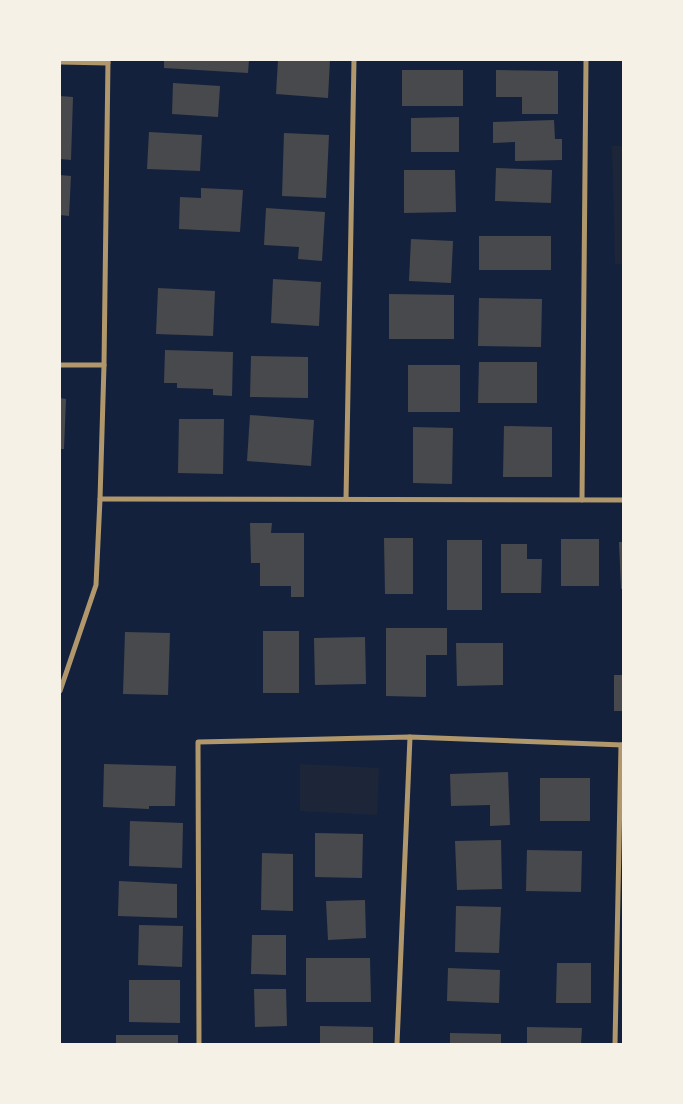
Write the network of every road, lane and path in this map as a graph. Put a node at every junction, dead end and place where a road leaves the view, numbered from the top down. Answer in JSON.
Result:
{"nodes":[{"id":1,"x":354,"y":60,"type":"edge"},
{"id":2,"x":586,"y":60,"type":"edge"},
{"id":3,"x":108,"y":61,"type":"edge"},
{"id":4,"x":60,"y":62,"type":"edge"},
{"id":5,"x":60,"y":365,"type":"edge"},
{"id":6,"x":104,"y":365,"type":"junction"},
{"id":7,"x":346,"y":499,"type":"junction"},
{"id":8,"x":100,"y":500,"type":"junction"},
{"id":9,"x":582,"y":500,"type":"junction"},
{"id":10,"x":623,"y":500,"type":"edge"},
{"id":11,"x":60,"y":691,"type":"edge"},
{"id":12,"x":410,"y":737,"type":"junction"},
{"id":13,"x":622,"y":745,"type":"edge"},
{"id":14,"x":199,"y":1044,"type":"edge"},
{"id":15,"x":397,"y":1044,"type":"edge"},
{"id":16,"x":615,"y":1044,"type":"edge"}],
"edges":[{"from":1,"to":7,"type":"street"},
{"from":2,"to":9,"type":"street"},
{"from":3,"to":4,"type":"street"},
{"from":3,"to":6,"type":"street"},
{"from":5,"to":6,"type":"street"},
{"from":6,"to":8,"type":"street"},
{"from":7,"to":8,"type":"street"},
{"from":7,"to":9,"type":"street"},
{"from":8,"to":11,"type":"street"},
{"from":9,"to":10,"type":"street"},
{"from":12,"to":13,"type":"street"},
{"from":12,"to":14,"type":"street"},
{"from":12,"to":15,"type":"street"},
{"from":13,"to":16,"type":"street"}]}
